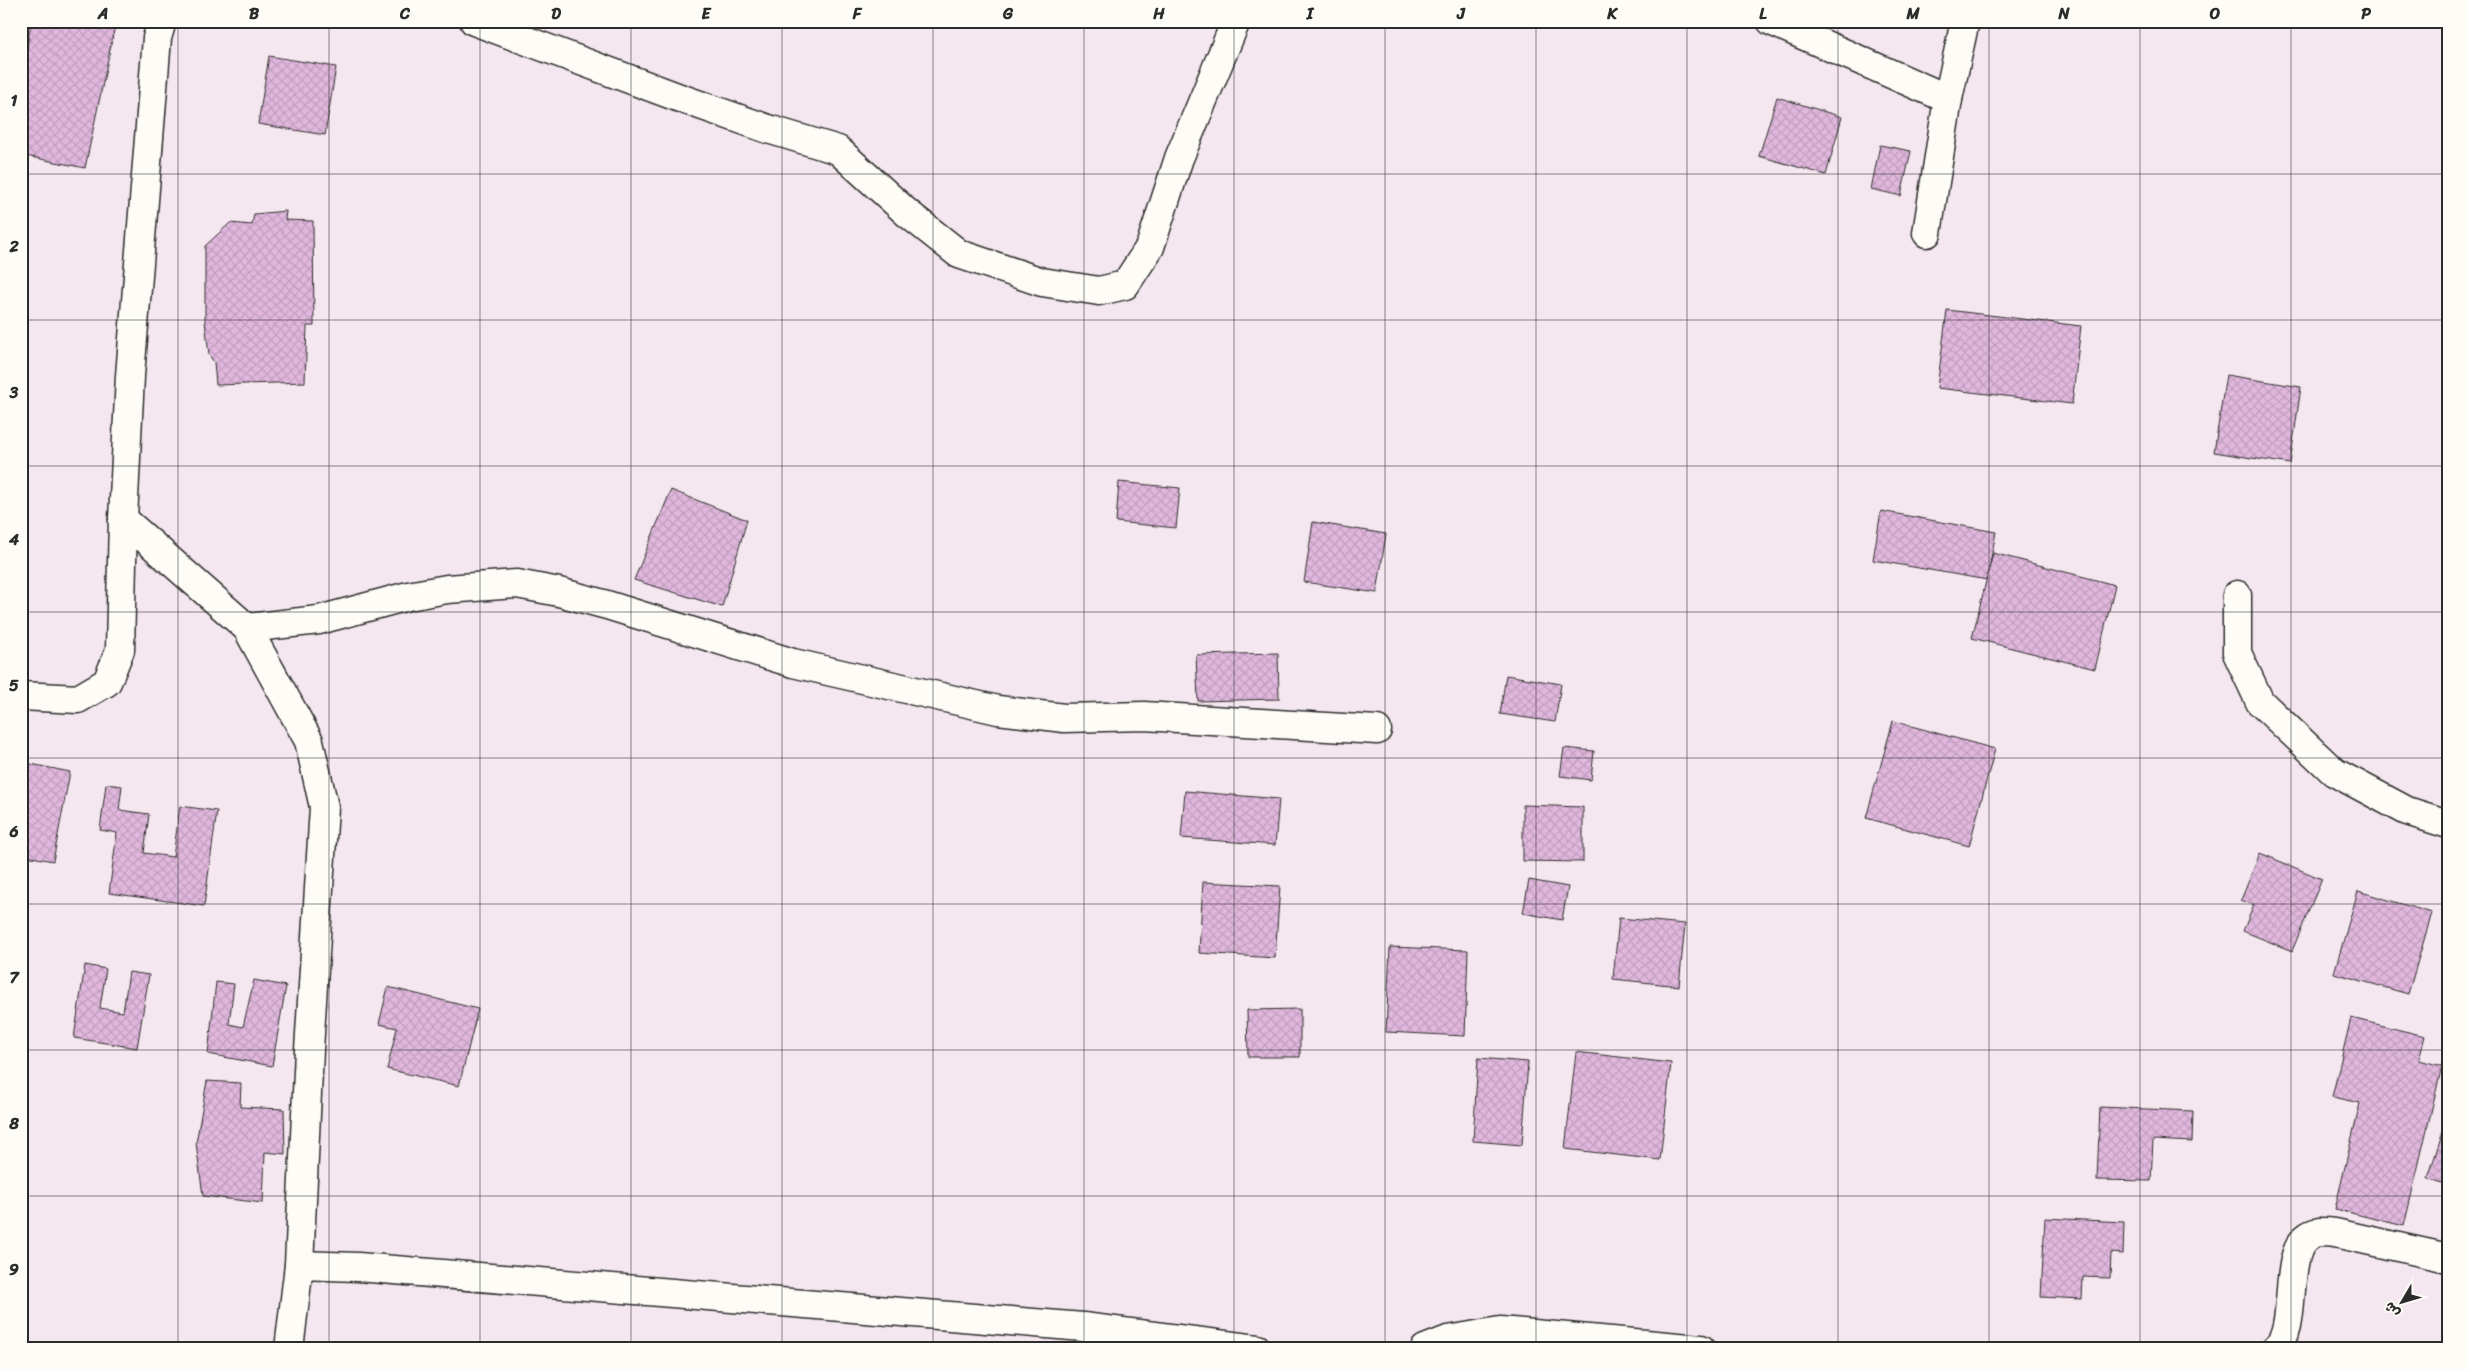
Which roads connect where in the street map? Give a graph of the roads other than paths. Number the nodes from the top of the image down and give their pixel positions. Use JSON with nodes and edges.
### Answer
{"nodes":[{"id":1,"x":162,"y":21,"type":"edge"},
{"id":2,"x":474,"y":21,"type":"edge"},
{"id":3,"x":1236,"y":21,"type":"edge"},
{"id":4,"x":1771,"y":21,"type":"edge"},
{"id":5,"x":1965,"y":21,"type":"edge"},
{"id":6,"x":1948,"y":100,"type":"junction"},
{"id":7,"x":1927,"y":233,"type":"dead end"},
{"id":8,"x":123,"y":519,"type":"junction"},
{"id":9,"x":2236,"y":595,"type":"dead end"},
{"id":10,"x":248,"y":628,"type":"junction"},
{"id":11,"x":21,"y":696,"type":"edge"},
{"id":12,"x":1377,"y":730,"type":"dead end"},
{"id":13,"x":2448,"y":824,"type":"edge"},
{"id":14,"x":2448,"y":1258,"type":"edge"},
{"id":15,"x":299,"y":1265,"type":"junction"},
{"id":16,"x":1087,"y":1338,"type":"edge"},
{"id":17,"x":289,"y":1349,"type":"edge"},
{"id":18,"x":1257,"y":1349,"type":"edge"},
{"id":19,"x":1425,"y":1349,"type":"edge"},
{"id":20,"x":1701,"y":1349,"type":"edge"},
{"id":21,"x":2275,"y":1349,"type":"edge"}],
"edges":[{"from":1,"to":8,"type":"street"},
{"from":2,"to":3,"type":"street"},
{"from":4,"to":6,"type":"street"},
{"from":5,"to":6,"type":"street"},
{"from":6,"to":7,"type":"street"},
{"from":8,"to":10,"type":"street"},
{"from":8,"to":11,"type":"street"},
{"from":9,"to":13,"type":"street"},
{"from":10,"to":12,"type":"street"},
{"from":10,"to":15,"type":"street"},
{"from":14,"to":21,"type":"street"},
{"from":15,"to":16,"type":"street"},
{"from":15,"to":17,"type":"street"},
{"from":16,"to":18,"type":"street"},
{"from":19,"to":20,"type":"street"}]}
